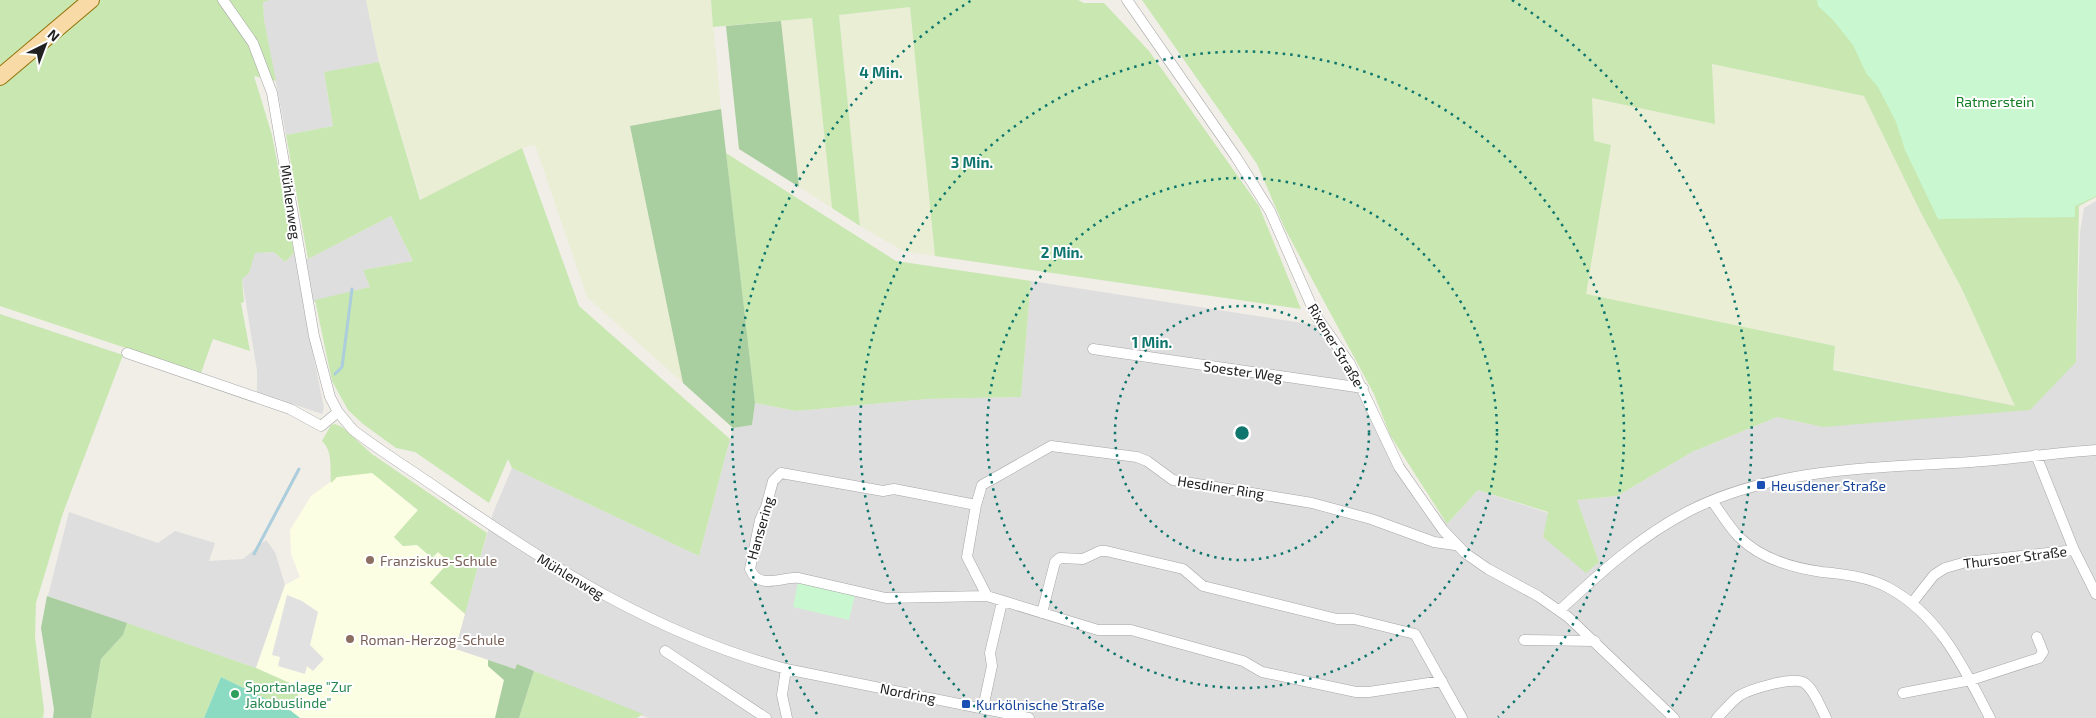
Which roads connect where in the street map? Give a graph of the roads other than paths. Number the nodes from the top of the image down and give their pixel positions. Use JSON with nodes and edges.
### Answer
{"nodes":[{"id":1,"x":91,"y":0,"type":"edge"},
{"id":2,"x":223,"y":0,"type":"edge"},
{"id":3,"x":1126,"y":0,"type":"edge"},
{"id":4,"x":0,"y":77,"type":"edge"},
{"id":5,"x":1092,"y":349,"type":"dead end"},
{"id":6,"x":127,"y":353,"type":"dead end"},
{"id":7,"x":1363,"y":388,"type":"junction"},
{"id":8,"x":338,"y":412,"type":"junction"},
{"id":9,"x":2096,"y":450,"type":"edge"},
{"id":10,"x":2036,"y":455,"type":"junction"},
{"id":11,"x":1712,"y":501,"type":"junction"},
{"id":12,"x":976,"y":505,"type":"junction"},
{"id":13,"x":1455,"y":545,"type":"junction"},
{"id":14,"x":2074,"y":550,"type":"junction"},
{"id":15,"x":2096,"y":594,"type":"edge"},
{"id":16,"x":987,"y":596,"type":"junction"},
{"id":17,"x":1002,"y":602,"type":"junction"},
{"id":18,"x":1912,"y":603,"type":"junction"},
{"id":19,"x":1560,"y":610,"type":"junction"},
{"id":20,"x":1042,"y":613,"type":"junction"},
{"id":21,"x":2037,"y":637,"type":"dead end"},
{"id":22,"x":1524,"y":640,"type":"dead end"},
{"id":23,"x":1595,"y":641,"type":"junction"},
{"id":24,"x":666,"y":651,"type":"dead end"},
{"id":25,"x":786,"y":669,"type":"junction"},
{"id":26,"x":1971,"y":680,"type":"junction"},
{"id":27,"x":1442,"y":681,"type":"junction"},
{"id":28,"x":1904,"y":693,"type":"dead end"},
{"id":29,"x":983,"y":708,"type":"junction"},
{"id":30,"x":766,"y":718,"type":"edge"},
{"id":31,"x":787,"y":718,"type":"edge"},
{"id":32,"x":1029,"y":718,"type":"edge"},
{"id":33,"x":1462,"y":718,"type":"edge"},
{"id":34,"x":1674,"y":718,"type":"edge"},
{"id":35,"x":1717,"y":718,"type":"edge"},
{"id":36,"x":1826,"y":718,"type":"edge"},
{"id":37,"x":1990,"y":718,"type":"edge"}],
"edges":[{"from":1,"to":4,"type":"main road"},
{"from":2,"to":8,"type":"street","name":"Mühlenweg"},
{"from":3,"to":7,"type":"street","name":"Rixener Straße"},
{"from":5,"to":7,"type":"street","name":"Soester Weg"},
{"from":6,"to":8,"type":"street"},
{"from":7,"to":13,"type":"street","name":"Rixener Straße"},
{"from":8,"to":25,"type":"street","name":"Mühlenweg"},
{"from":9,"to":10,"type":"street"},
{"from":10,"to":11,"type":"street"},
{"from":10,"to":14,"type":"street"},
{"from":11,"to":18,"type":"street"},
{"from":11,"to":19,"type":"street"},
{"from":12,"to":13,"type":"street","name":"Hesdiner Ring"},
{"from":12,"to":16,"type":"street","name":"Hesdiner Ring"},
{"from":12,"to":16,"type":"street","name":"Hansering"},
{"from":13,"to":19,"type":"street","name":"Rixener Straße"},
{"from":14,"to":15,"type":"street"},
{"from":14,"to":18,"type":"street","name":"Thursoer Straße"},
{"from":16,"to":17,"type":"street"},
{"from":17,"to":20,"type":"street"},
{"from":17,"to":29,"type":"street"},
{"from":18,"to":26,"type":"street"},
{"from":19,"to":23,"type":"street","name":"Rixener Straße"},
{"from":20,"to":27,"type":"street"},
{"from":20,"to":27,"type":"street"},
{"from":21,"to":26,"type":"street"},
{"from":22,"to":23,"type":"street"},
{"from":23,"to":34,"type":"street","name":"Rixener Straße"},
{"from":24,"to":30,"type":"street"},
{"from":25,"to":29,"type":"street","name":"Nordring"},
{"from":25,"to":31,"type":"street"},
{"from":26,"to":28,"type":"street"},
{"from":26,"to":37,"type":"street"},
{"from":27,"to":33,"type":"street"},
{"from":29,"to":32,"type":"street","name":"Nordring"},
{"from":35,"to":36,"type":"street"}]}
